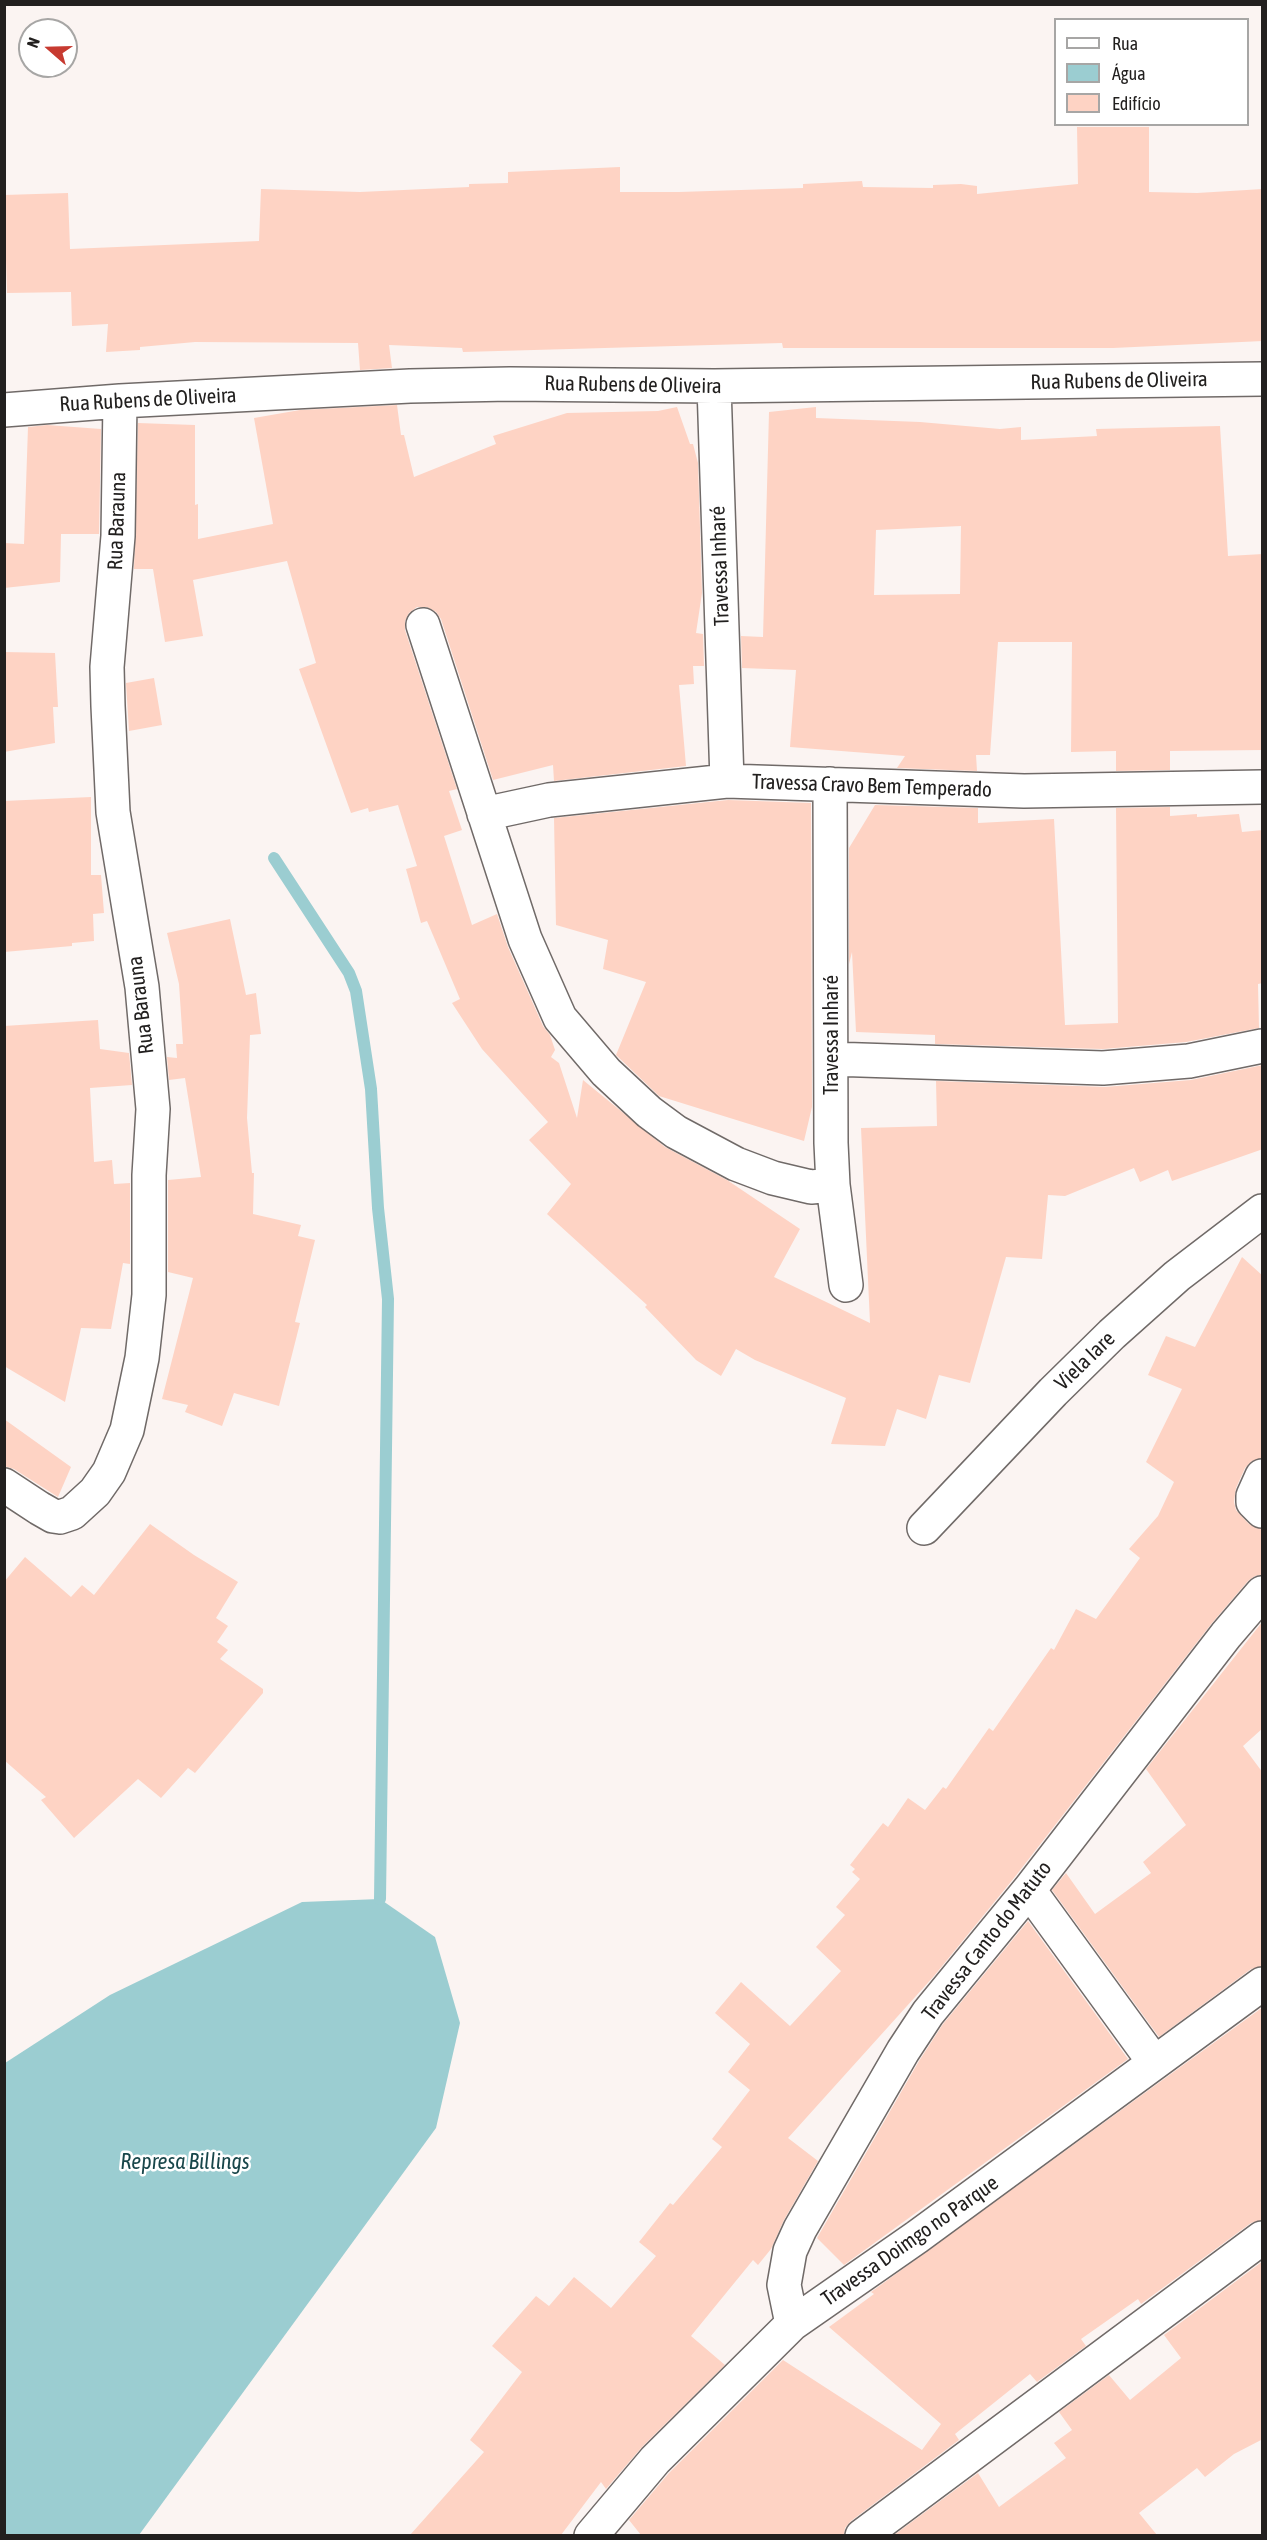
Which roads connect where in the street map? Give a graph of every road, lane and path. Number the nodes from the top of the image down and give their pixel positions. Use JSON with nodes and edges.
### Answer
{"nodes":[{"id":1,"x":1263,"y":379,"type":"edge"},
{"id":2,"x":714,"y":386,"type":"junction"},
{"id":3,"x":120,"y":401,"type":"junction"},
{"id":4,"x":4,"y":410,"type":"edge"},
{"id":5,"x":423,"y":626,"type":"dead end"},
{"id":6,"x":727,"y":781,"type":"junction"},
{"id":7,"x":830,"y":784,"type":"junction"},
{"id":8,"x":1263,"y":787,"type":"edge"},
{"id":9,"x":484,"y":814,"type":"junction"},
{"id":10,"x":1263,"y":1046,"type":"edge"},
{"id":11,"x":831,"y":1059,"type":"junction"},
{"id":12,"x":833,"y":1185,"type":"junction"},
{"id":13,"x":1263,"y":1211,"type":"edge"},
{"id":14,"x":846,"y":1285,"type":"dead end"},
{"id":15,"x":1263,"y":1476,"type":"edge"},
{"id":16,"x":4,"y":1485,"type":"edge"},
{"id":17,"x":1263,"y":1510,"type":"edge"},
{"id":18,"x":924,"y":1528,"type":"dead end"},
{"id":19,"x":1263,"y":1593,"type":"edge"},
{"id":20,"x":1029,"y":1890,"type":"junction"},
{"id":21,"x":1263,"y":1984,"type":"edge"},
{"id":22,"x":1154,"y":2062,"type":"junction"},
{"id":23,"x":1263,"y":2238,"type":"edge"},
{"id":24,"x":792,"y":2324,"type":"junction"},
{"id":25,"x":591,"y":2535,"type":"edge"},
{"id":26,"x":862,"y":2535,"type":"edge"}],
"edges":[{"from":1,"to":2,"type":"street","name":"Rua Rubens de Oliveira"},
{"from":2,"to":3,"type":"street","name":"Rua Rubens de Oliveira"},
{"from":2,"to":6,"type":"street","name":"Travessa Inharé"},
{"from":3,"to":4,"type":"street","name":"Rua Rubens de Oliveira"},
{"from":3,"to":16,"type":"street","name":"Rua Barauna"},
{"from":5,"to":9,"type":"street"},
{"from":6,"to":7,"type":"street","name":"Travessa Cravo Bem Temperado"},
{"from":6,"to":9,"type":"street","name":"Travessa Cravo Bem Temperado"},
{"from":7,"to":8,"type":"street","name":"Travessa Cravo Bem Temperado"},
{"from":7,"to":11,"type":"street","name":"Travessa Inharé"},
{"from":9,"to":12,"type":"street"},
{"from":10,"to":11,"type":"street"},
{"from":11,"to":12,"type":"street","name":"Travessa Inharé"},
{"from":12,"to":14,"type":"street","name":"Travessa Inharé"},
{"from":13,"to":18,"type":"street","name":"Viela Iare"},
{"from":15,"to":17,"type":"street"},
{"from":19,"to":20,"type":"street","name":"Travessa Canto do Matuto"},
{"from":20,"to":22,"type":"street"},
{"from":20,"to":24,"type":"street","name":"Travessa Canto do Matuto"},
{"from":21,"to":22,"type":"street","name":"Travessa Doimgo no Parque"},
{"from":22,"to":24,"type":"street","name":"Travessa Doimgo no Parque"},
{"from":23,"to":26,"type":"street"},
{"from":24,"to":25,"type":"street","name":"Travessa Doimgo no Parque"}]}
